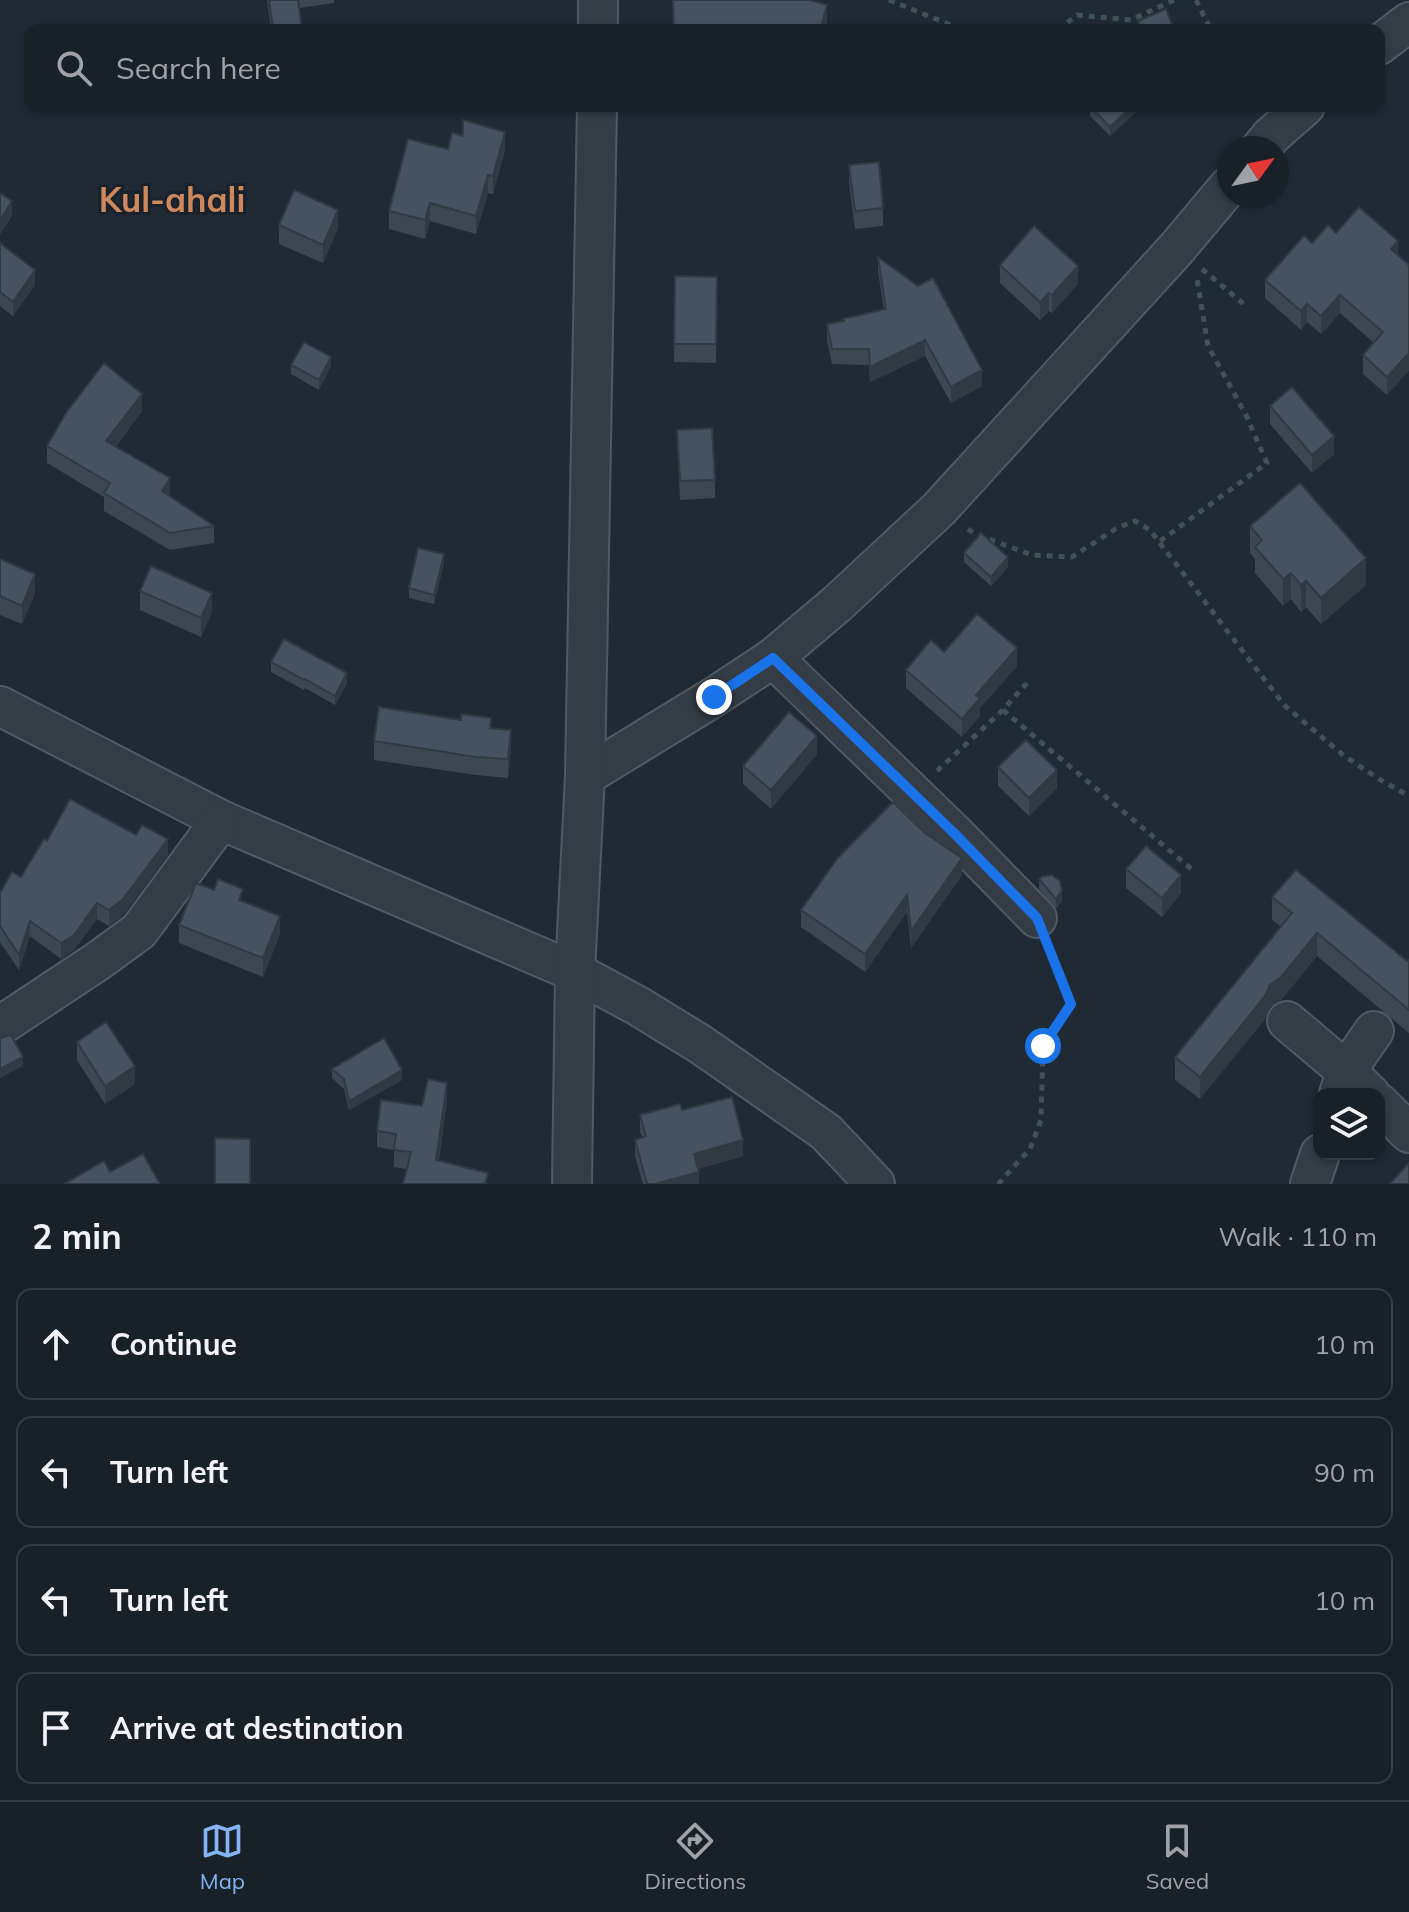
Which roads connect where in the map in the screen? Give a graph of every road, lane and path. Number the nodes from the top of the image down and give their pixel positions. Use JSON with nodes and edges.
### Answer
{"nodes":[{"id":1,"x":598,"y":0,"type":"edge"},
{"id":2,"x":889,"y":0,"type":"edge"},
{"id":3,"x":1174,"y":0,"type":"edge"},
{"id":4,"x":1196,"y":0,"type":"edge"},
{"id":5,"x":1409,"y":22,"type":"edge"},
{"id":6,"x":598,"y":24,"type":"edge"},
{"id":7,"x":948,"y":24,"type":"edge"},
{"id":8,"x":1066,"y":24,"type":"edge"},
{"id":9,"x":1208,"y":24,"type":"edge"},
{"id":10,"x":1385,"y":40,"type":"edge"},
{"id":11,"x":597,"y":112,"type":"edge"},
{"id":12,"x":1298,"y":112,"type":"edge"},
{"id":13,"x":1271,"y":136,"type":"edge"},
{"id":14,"x":1217,"y":200,"type":"edge"},
{"id":15,"x":1245,"y":305,"type":"dead end"},
{"id":16,"x":939,"y":509,"type":"junction"},
{"id":17,"x":1160,"y":541,"type":"junction"},
{"id":18,"x":773,"y":658,"type":"junction"},
{"id":19,"x":1027,"y":683,"type":"dead end"},
{"id":20,"x":0,"y":706,"type":"edge"},
{"id":21,"x":1003,"y":710,"type":"junction"},
{"id":22,"x":585,"y":776,"type":"junction"},
{"id":23,"x":913,"y":794,"type":"junction"},
{"id":24,"x":1409,"y":796,"type":"edge"},
{"id":25,"x":221,"y":820,"type":"junction"},
{"id":26,"x":1195,"y":872,"type":"dead end"},
{"id":27,"x":1037,"y":918,"type":"joint"},
{"id":28,"x":575,"y":972,"type":"junction"},
{"id":29,"x":1287,"y":1021,"type":"dead end"},
{"id":30,"x":0,"y":1026,"type":"edge"},
{"id":31,"x":1374,"y":1031,"type":"dead end"},
{"id":32,"x":1352,"y":1086,"type":"edge"},
{"id":33,"x":1385,"y":1109,"type":"edge"},
{"id":34,"x":1409,"y":1133,"type":"edge"},
{"id":35,"x":1318,"y":1160,"type":"edge"},
{"id":36,"x":572,"y":1184,"type":"edge"},
{"id":37,"x":875,"y":1184,"type":"edge"},
{"id":38,"x":998,"y":1184,"type":"edge"},
{"id":39,"x":1310,"y":1184,"type":"edge"}],
"edges":[{"from":1,"to":6,"type":"street"},
{"from":2,"to":7,"type":"path"},
{"from":3,"to":8,"type":"path"},
{"from":4,"to":9,"type":"path"},
{"from":5,"to":10,"type":"street"},
{"from":11,"to":22,"type":"street"},
{"from":12,"to":13,"type":"street"},
{"from":14,"to":16,"type":"street"},
{"from":15,"to":17,"type":"path"},
{"from":16,"to":17,"type":"path"},
{"from":16,"to":18,"type":"street"},
{"from":17,"to":24,"type":"path"},
{"from":18,"to":22,"type":"street"},
{"from":18,"to":23,"type":"street"},
{"from":19,"to":21,"type":"path"},
{"from":20,"to":25,"type":"street"},
{"from":21,"to":23,"type":"path"},
{"from":21,"to":26,"type":"path"},
{"from":22,"to":28,"type":"street"},
{"from":23,"to":27,"type":"street"},
{"from":25,"to":28,"type":"street"},
{"from":25,"to":30,"type":"street"},
{"from":27,"to":38,"type":"path"},
{"from":28,"to":36,"type":"street"},
{"from":28,"to":37,"type":"street"},
{"from":29,"to":32,"type":"street"},
{"from":31,"to":32,"type":"street"},
{"from":33,"to":34,"type":"street"},
{"from":35,"to":39,"type":"street"}]}
